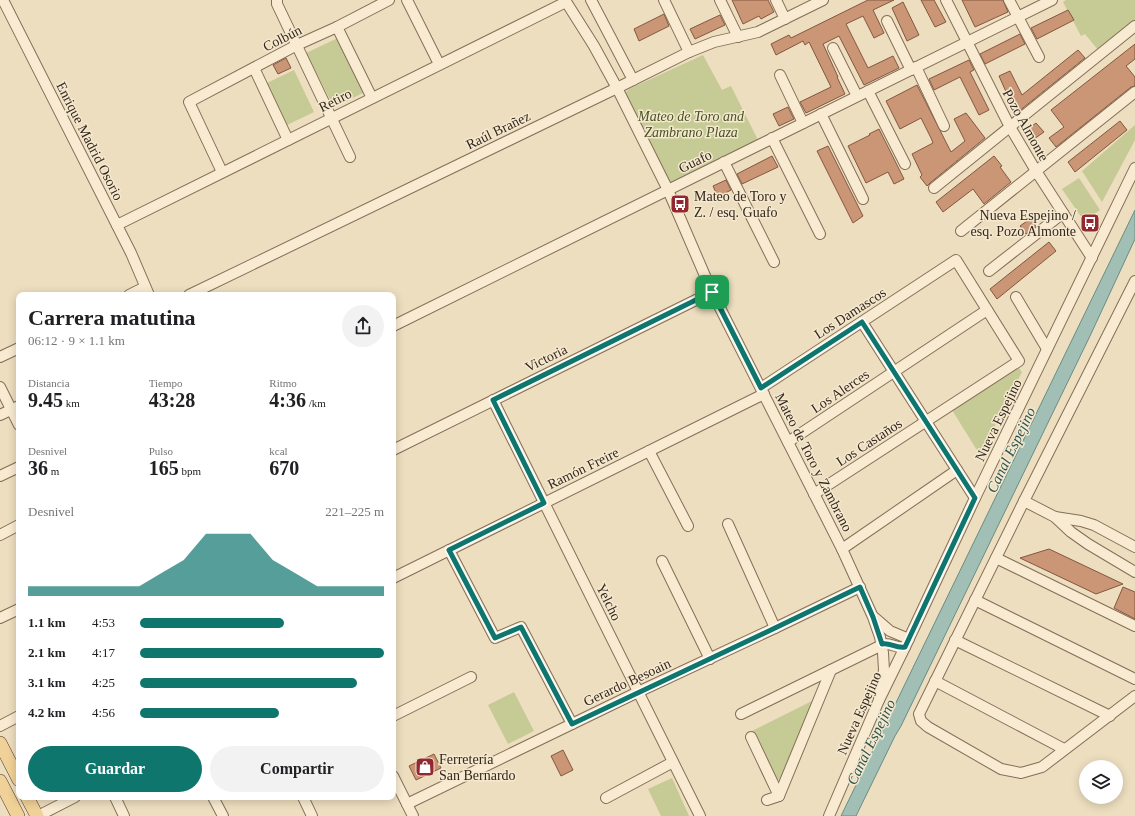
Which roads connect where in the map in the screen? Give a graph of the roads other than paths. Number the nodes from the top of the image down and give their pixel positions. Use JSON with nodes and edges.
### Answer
{"nodes":[{"id":1,"x":4,"y":0,"type":"edge"},
{"id":2,"x":277,"y":0,"type":"edge"},
{"id":3,"x":389,"y":0,"type":"edge"},
{"id":4,"x":407,"y":0,"type":"edge"},
{"id":5,"x":591,"y":0,"type":"edge"},
{"id":6,"x":664,"y":0,"type":"edge"},
{"id":7,"x":720,"y":0,"type":"edge"},
{"id":8,"x":776,"y":0,"type":"edge"},
{"id":9,"x":822,"y":0,"type":"edge"},
{"id":10,"x":946,"y":0,"type":"edge"},
{"id":11,"x":1010,"y":0,"type":"edge"},
{"id":12,"x":1052,"y":0,"type":"edge"},
{"id":13,"x":566,"y":1,"type":"edge"},
{"id":14,"x":1018,"y":17,"type":"junction"},
{"id":15,"x":785,"y":19,"type":"junction"},
{"id":16,"x":888,"y":21,"type":"dead end"},
{"id":17,"x":1135,"y":26,"type":"edge"},
{"id":18,"x":337,"y":27,"type":"junction"},
{"id":19,"x":738,"y":37,"type":"junction"},
{"id":20,"x":967,"y":42,"type":"junction"},
{"id":21,"x":297,"y":45,"type":"junction"},
{"id":22,"x":833,"y":48,"type":"dead end"},
{"id":23,"x":689,"y":52,"type":"junction"},
{"id":24,"x":1039,"y":57,"type":"dead end"},
{"id":25,"x":439,"y":64,"type":"junction"},
{"id":26,"x":254,"y":68,"type":"junction"},
{"id":27,"x":913,"y":68,"type":"junction"},
{"id":28,"x":780,"y":75,"type":"dead end"},
{"id":29,"x":633,"y":80,"type":"junction"},
{"id":30,"x":617,"y":88,"type":"junction"},
{"id":31,"x":868,"y":91,"type":"junction"},
{"id":32,"x":1135,"y":92,"type":"edge"},
{"id":33,"x":857,"y":96,"type":"junction"},
{"id":34,"x":372,"y":98,"type":"junction"},
{"id":35,"x":820,"y":114,"type":"junction"},
{"id":36,"x":332,"y":118,"type":"junction"},
{"id":37,"x":803,"y":123,"type":"junction"},
{"id":38,"x":944,"y":126,"type":"dead end"},
{"id":39,"x":1010,"y":127,"type":"junction"},
{"id":40,"x":772,"y":138,"type":"junction"},
{"id":41,"x":288,"y":140,"type":"junction"},
{"id":42,"x":350,"y":157,"type":"dead end"},
{"id":43,"x":724,"y":162,"type":"junction"},
{"id":44,"x":905,"y":164,"type":"dead end"},
{"id":45,"x":1135,"y":168,"type":"edge"},
{"id":46,"x":1036,"y":171,"type":"junction"},
{"id":47,"x":222,"y":172,"type":"junction"},
{"id":48,"x":934,"y":188,"type":"dead end"},
{"id":49,"x":668,"y":190,"type":"junction"},
{"id":50,"x":863,"y":198,"type":"dead end"},
{"id":51,"x":1063,"y":214,"type":"junction"},
{"id":52,"x":117,"y":225,"type":"junction"},
{"id":53,"x":961,"y":231,"type":"dead end"},
{"id":54,"x":820,"y":234,"type":"dead end"},
{"id":55,"x":1092,"y":258,"type":"junction"},
{"id":56,"x":774,"y":262,"type":"dead end"},
{"id":57,"x":989,"y":271,"type":"dead end"},
{"id":58,"x":1135,"y":281,"type":"edge"},
{"id":59,"x":147,"y":291,"type":"edge"},
{"id":60,"x":195,"y":292,"type":"edge"},
{"id":61,"x":712,"y":292,"type":"junction"},
{"id":62,"x":1016,"y":296,"type":"dead end"},
{"id":63,"x":987,"y":310,"type":"junction"},
{"id":64,"x":862,"y":322,"type":"junction"},
{"id":65,"x":396,"y":325,"type":"edge"},
{"id":66,"x":16,"y":349,"type":"edge"},
{"id":67,"x":1048,"y":349,"type":"junction"},
{"id":68,"x":0,"y":357,"type":"edge"},
{"id":69,"x":894,"y":372,"type":"junction"},
{"id":70,"x":0,"y":387,"type":"edge"},
{"id":71,"x":762,"y":391,"type":"junction"},
{"id":72,"x":493,"y":400,"type":"junction"},
{"id":73,"x":15,"y":408,"type":"edge"},
{"id":74,"x":0,"y":415,"type":"edge"},
{"id":75,"x":925,"y":422,"type":"junction"},
{"id":76,"x":788,"y":442,"type":"junction"},
{"id":77,"x":396,"y":448,"type":"edge"},
{"id":78,"x":649,"y":451,"type":"junction"},
{"id":79,"x":16,"y":468,"type":"edge"},
{"id":80,"x":957,"y":470,"type":"junction"},
{"id":81,"x":0,"y":476,"type":"edge"},
{"id":82,"x":814,"y":494,"type":"junction"},
{"id":83,"x":975,"y":498,"type":"junction"},
{"id":84,"x":1024,"y":501,"type":"junction"},
{"id":85,"x":544,"y":503,"type":"junction"},
{"id":86,"x":1055,"y":517,"type":"junction"},
{"id":87,"x":728,"y":524,"type":"dead end"},
{"id":88,"x":688,"y":526,"type":"dead end"},
{"id":89,"x":16,"y":527,"type":"edge"},
{"id":90,"x":0,"y":534,"type":"edge"},
{"id":91,"x":1135,"y":547,"type":"edge"},
{"id":92,"x":842,"y":549,"type":"junction"},
{"id":93,"x":449,"y":550,"type":"junction"},
{"id":94,"x":996,"y":558,"type":"junction"},
{"id":95,"x":662,"y":561,"type":"dead end"},
{"id":96,"x":1135,"y":572,"type":"edge"},
{"id":97,"x":396,"y":576,"type":"edge"},
{"id":98,"x":860,"y":587,"type":"junction"},
{"id":99,"x":975,"y":600,"type":"junction"},
{"id":100,"x":16,"y":610,"type":"edge"},
{"id":101,"x":873,"y":617,"type":"junction"},
{"id":102,"x":0,"y":618,"type":"edge"},
{"id":103,"x":1135,"y":626,"type":"edge"},
{"id":104,"x":775,"y":628,"type":"junction"},
{"id":105,"x":955,"y":640,"type":"junction"},
{"id":106,"x":907,"y":643,"type":"junction"},
{"id":107,"x":882,"y":644,"type":"junction"},
{"id":108,"x":710,"y":658,"type":"junction"},
{"id":109,"x":831,"y":670,"type":"junction"},
{"id":110,"x":471,"y":677,"type":"dead end"},
{"id":111,"x":1135,"y":679,"type":"edge"},
{"id":112,"x":935,"y":682,"type":"junction"},
{"id":113,"x":638,"y":692,"type":"junction"},
{"id":114,"x":1135,"y":696,"type":"edge"},
{"id":115,"x":879,"y":700,"type":"junction"},
{"id":116,"x":396,"y":714,"type":"edge"},
{"id":117,"x":741,"y":714,"type":"dead end"},
{"id":118,"x":1110,"y":716,"type":"junction"},
{"id":119,"x":16,"y":718,"type":"edge"},
{"id":120,"x":572,"y":724,"type":"junction"},
{"id":121,"x":0,"y":726,"type":"edge"},
{"id":122,"x":751,"y":737,"type":"dead end"},
{"id":123,"x":0,"y":743,"type":"edge"},
{"id":124,"x":1064,"y":749,"type":"junction"},
{"id":125,"x":673,"y":762,"type":"junction"},
{"id":126,"x":16,"y":774,"type":"edge"},
{"id":127,"x":0,"y":781,"type":"edge"},
{"id":128,"x":396,"y":782,"type":"edge"},
{"id":129,"x":779,"y":796,"type":"junction"},
{"id":130,"x":606,"y":798,"type":"dead end"},
{"id":131,"x":30,"y":800,"type":"edge"},
{"id":132,"x":69,"y":800,"type":"edge"},
{"id":133,"x":116,"y":800,"type":"edge"},
{"id":134,"x":215,"y":800,"type":"edge"},
{"id":135,"x":304,"y":800,"type":"edge"},
{"id":136,"x":767,"y":800,"type":"dead end"},
{"id":137,"x":407,"y":804,"type":"junction"},
{"id":138,"x":18,"y":816,"type":"edge"},
{"id":139,"x":38,"y":816,"type":"edge"},
{"id":140,"x":124,"y":816,"type":"edge"},
{"id":141,"x":223,"y":816,"type":"edge"},
{"id":142,"x":312,"y":816,"type":"edge"},
{"id":143,"x":413,"y":816,"type":"edge"},
{"id":144,"x":700,"y":816,"type":"edge"},
{"id":145,"x":829,"y":816,"type":"edge"}],
"edges":[{"from":1,"to":52,"type":"street","name":"Enrique Madrid Osorio"},
{"from":2,"to":21,"type":"street"},
{"from":3,"to":18,"type":"street","name":"Colbún"},
{"from":4,"to":25,"type":"street"},
{"from":5,"to":29,"type":"street"},
{"from":6,"to":23,"type":"street"},
{"from":7,"to":19,"type":"street"},
{"from":8,"to":15,"type":"street"},
{"from":9,"to":15,"type":"street","name":"Raúl Brañez"},
{"from":10,"to":20,"type":"street","name":"Pozo Almonte"},
{"from":11,"to":14,"type":"street"},
{"from":12,"to":14,"type":"street","name":"Guafo"},
{"from":13,"to":25,"type":"street","name":"Retiro"},
{"from":13,"to":30,"type":"street","name":"Mateo de Toro y Zambrano"},
{"from":14,"to":20,"type":"street","name":"Guafo"},
{"from":14,"to":24,"type":"street"},
{"from":15,"to":19,"type":"street","name":"Raúl Brañez"},
{"from":16,"to":27,"type":"street"},
{"from":17,"to":39,"type":"street"},
{"from":18,"to":21,"type":"street","name":"Colbún"},
{"from":18,"to":34,"type":"street"},
{"from":19,"to":23,"type":"street","name":"Raúl Brañez"},
{"from":20,"to":27,"type":"street","name":"Guafo"},
{"from":20,"to":39,"type":"street","name":"Pozo Almonte"},
{"from":21,"to":26,"type":"street","name":"Colbún"},
{"from":21,"to":36,"type":"street"},
{"from":22,"to":33,"type":"street"},
{"from":23,"to":29,"type":"street","name":"Raúl Brañez"},
{"from":25,"to":34,"type":"street","name":"Retiro"},
{"from":26,"to":41,"type":"street"},
{"from":26,"to":47,"type":"street","name":"Colbún"},
{"from":27,"to":31,"type":"street","name":"Guafo"},
{"from":27,"to":38,"type":"street"},
{"from":28,"to":37,"type":"street"},
{"from":29,"to":30,"type":"street","name":"Raúl Brañez"},
{"from":30,"to":49,"type":"street","name":"Mateo de Toro y Zambrano"},
{"from":30,"to":60,"type":"street","name":"Raúl Brañez"},
{"from":31,"to":33,"type":"street","name":"Guafo"},
{"from":31,"to":44,"type":"street"},
{"from":32,"to":46,"type":"street"},
{"from":33,"to":35,"type":"street","name":"Guafo"},
{"from":34,"to":36,"type":"street","name":"Retiro"},
{"from":35,"to":37,"type":"street","name":"Guafo"},
{"from":35,"to":50,"type":"street"},
{"from":36,"to":41,"type":"street","name":"Retiro"},
{"from":36,"to":42,"type":"street"},
{"from":37,"to":40,"type":"street","name":"Guafo"},
{"from":39,"to":46,"type":"street","name":"Pozo Almonte"},
{"from":39,"to":48,"type":"street"},
{"from":40,"to":43,"type":"street","name":"Guafo"},
{"from":40,"to":54,"type":"street"},
{"from":41,"to":47,"type":"street","name":"Retiro"},
{"from":43,"to":49,"type":"street","name":"Guafo"},
{"from":43,"to":56,"type":"street"},
{"from":45,"to":55,"type":"street","name":"Nueva Espejino"},
{"from":46,"to":51,"type":"street","name":"Pozo Almonte"},
{"from":46,"to":53,"type":"street"},
{"from":47,"to":52,"type":"street","name":"Retiro"},
{"from":49,"to":61,"type":"street","name":"Mateo de Toro y Zambrano"},
{"from":49,"to":65,"type":"street","name":"Guafo"},
{"from":51,"to":55,"type":"street","name":"Pozo Almonte"},
{"from":51,"to":57,"type":"street"},
{"from":52,"to":59,"type":"street","name":"Enrique Madrid Osorio"},
{"from":55,"to":67,"type":"street","name":"Nueva Espejino"},
{"from":58,"to":84,"type":"street"},
{"from":61,"to":71,"type":"street","name":"Mateo de Toro y Zambrano"},
{"from":61,"to":72,"type":"street","name":"Victoria"},
{"from":62,"to":67,"type":"street"},
{"from":63,"to":64,"type":"street","name":"Los Damascos"},
{"from":63,"to":69,"type":"street","name":"Los Alerces"},
{"from":63,"to":75,"type":"street","name":"Los Castaños"},
{"from":64,"to":69,"type":"street"},
{"from":64,"to":71,"type":"street","name":"Los Damascos"},
{"from":66,"to":68,"type":"street"},
{"from":67,"to":83,"type":"street","name":"Nueva Espejino"},
{"from":69,"to":75,"type":"street"},
{"from":69,"to":76,"type":"street","name":"Los Alerces"},
{"from":70,"to":73,"type":"street"},
{"from":71,"to":76,"type":"street","name":"Mateo de Toro y Zambrano"},
{"from":71,"to":78,"type":"street","name":"Ramón Freire"},
{"from":72,"to":77,"type":"street","name":"Victoria"},
{"from":72,"to":85,"type":"street","name":"Yelcho"},
{"from":73,"to":74,"type":"street"},
{"from":75,"to":80,"type":"street"},
{"from":75,"to":82,"type":"street","name":"Los Castaños"},
{"from":76,"to":82,"type":"street","name":"Mateo de Toro y Zambrano"},
{"from":78,"to":85,"type":"street","name":"Ramón Freire"},
{"from":78,"to":88,"type":"street"},
{"from":79,"to":81,"type":"street"},
{"from":80,"to":83,"type":"street"},
{"from":80,"to":92,"type":"street"},
{"from":82,"to":92,"type":"street","name":"Mateo de Toro y Zambrano"},
{"from":83,"to":106,"type":"street","name":"Nueva Espejino"},
{"from":84,"to":86,"type":"street"},
{"from":84,"to":94,"type":"street"},
{"from":85,"to":93,"type":"street","name":"Ramón Freire"},
{"from":85,"to":113,"type":"street","name":"Yelcho"},
{"from":86,"to":91,"type":"street"},
{"from":86,"to":96,"type":"street"},
{"from":87,"to":104,"type":"street"},
{"from":89,"to":90,"type":"street"},
{"from":92,"to":98,"type":"street","name":"Mateo de Toro y Zambrano"},
{"from":93,"to":97,"type":"street","name":"Ramón Freire"},
{"from":93,"to":120,"type":"street"},
{"from":94,"to":99,"type":"street"},
{"from":94,"to":103,"type":"street"},
{"from":95,"to":108,"type":"street"},
{"from":98,"to":101,"type":"street","name":"Mateo de Toro y Zambrano"},
{"from":98,"to":104,"type":"street","name":"Gerardo Besoain"},
{"from":99,"to":105,"type":"street"},
{"from":99,"to":111,"type":"street"},
{"from":100,"to":102,"type":"street"},
{"from":101,"to":106,"type":"street","name":"Mateo de Toro y Zambrano"},
{"from":101,"to":107,"type":"street","name":"Mateo de Toro y Zambrano"},
{"from":104,"to":108,"type":"street","name":"Gerardo Besoain"},
{"from":105,"to":112,"type":"street"},
{"from":105,"to":118,"type":"street"},
{"from":106,"to":107,"type":"street"},
{"from":106,"to":115,"type":"street","name":"Nueva Espejino"},
{"from":107,"to":109,"type":"street"},
{"from":107,"to":115,"type":"street","name":"Mateo de Toro y Zambrano"},
{"from":108,"to":113,"type":"street","name":"Gerardo Besoain"},
{"from":109,"to":117,"type":"street"},
{"from":109,"to":129,"type":"street"},
{"from":110,"to":116,"type":"street"},
{"from":112,"to":124,"type":"street"},
{"from":112,"to":124,"type":"street"},
{"from":113,"to":120,"type":"street","name":"Gerardo Besoain"},
{"from":113,"to":125,"type":"street","name":"Yelcho"},
{"from":114,"to":118,"type":"street"},
{"from":115,"to":145,"type":"street","name":"Nueva Espejino"},
{"from":118,"to":124,"type":"street"},
{"from":119,"to":121,"type":"street"},
{"from":120,"to":137,"type":"street","name":"Gerardo Besoain"},
{"from":122,"to":129,"type":"street"},
{"from":123,"to":126,"type":"main road"},
{"from":125,"to":130,"type":"street"},
{"from":125,"to":144,"type":"street","name":"Yelcho"},
{"from":127,"to":138,"type":"main road"},
{"from":128,"to":137,"type":"street"},
{"from":129,"to":136,"type":"street"},
{"from":131,"to":139,"type":"main road"},
{"from":132,"to":139,"type":"street"},
{"from":133,"to":140,"type":"street"},
{"from":134,"to":141,"type":"street"},
{"from":135,"to":142,"type":"street"},
{"from":137,"to":143,"type":"street"}]}
